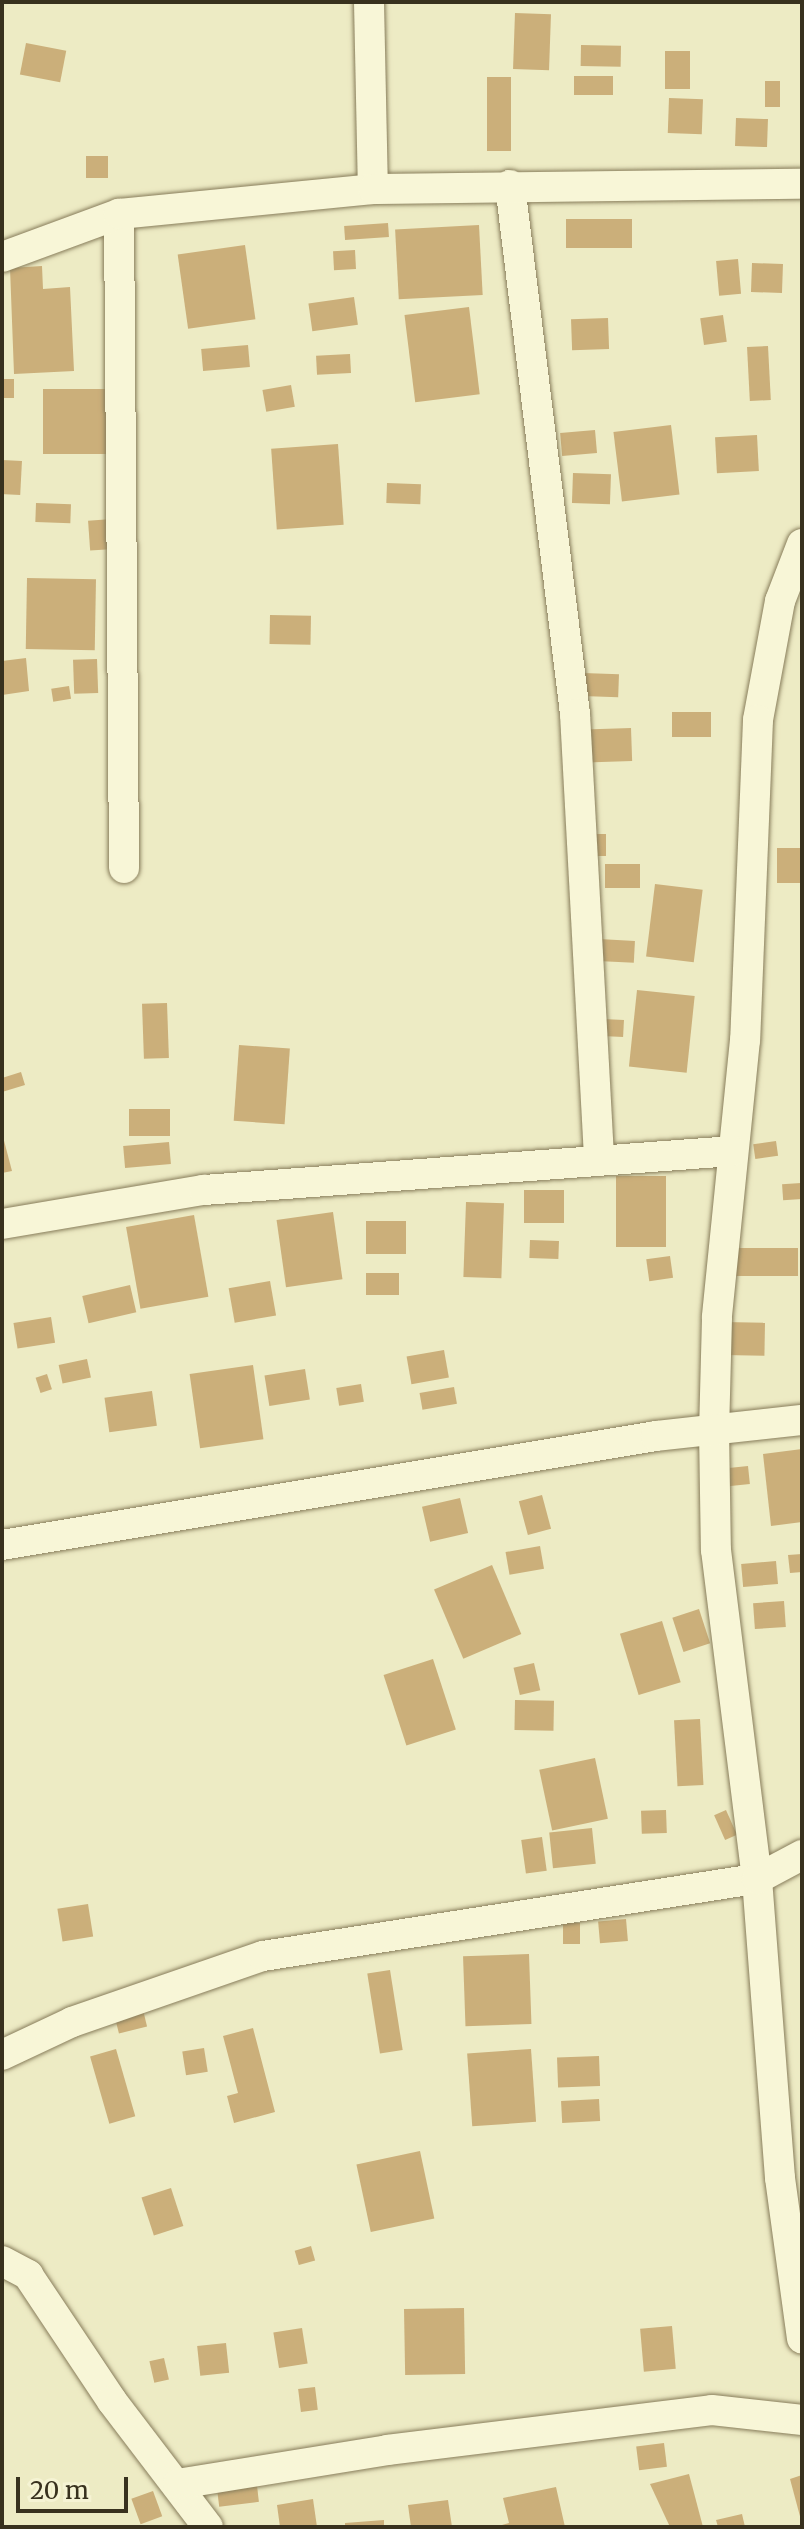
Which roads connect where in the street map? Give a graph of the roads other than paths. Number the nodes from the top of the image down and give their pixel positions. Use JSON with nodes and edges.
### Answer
{"nodes":[{"id":1,"x":369,"y":2,"type":"edge"},
{"id":2,"x":802,"y":184,"type":"edge"},
{"id":3,"x":510,"y":185,"type":"junction"},
{"id":4,"x":373,"y":189,"type":"junction"},
{"id":5,"x":119,"y":214,"type":"junction"},
{"id":6,"x":2,"y":257,"type":"edge"},
{"id":7,"x":802,"y":544,"type":"edge"},
{"id":8,"x":124,"y":868,"type":"dead end"},
{"id":9,"x":733,"y":1151,"type":"junction"},
{"id":10,"x":599,"y":1160,"type":"junction"},
{"id":11,"x":2,"y":1224,"type":"edge"},
{"id":12,"x":802,"y":1420,"type":"edge"},
{"id":13,"x":714,"y":1429,"type":"junction"},
{"id":14,"x":2,"y":1545,"type":"edge"},
{"id":15,"x":802,"y":1855,"type":"edge"},
{"id":16,"x":757,"y":1879,"type":"junction"},
{"id":17,"x":2,"y":2055,"type":"edge"},
{"id":18,"x":2,"y":2261,"type":"edge"},
{"id":19,"x":802,"y":2339,"type":"edge"},
{"id":20,"x":802,"y":2420,"type":"edge"},
{"id":21,"x":178,"y":2484,"type":"junction"},
{"id":22,"x":208,"y":2527,"type":"edge"}],
"edges":[{"from":1,"to":4,"type":"street"},
{"from":2,"to":3,"type":"street"},
{"from":3,"to":4,"type":"street"},
{"from":3,"to":10,"type":"street"},
{"from":4,"to":5,"type":"street"},
{"from":5,"to":6,"type":"street"},
{"from":5,"to":8,"type":"street"},
{"from":7,"to":9,"type":"street"},
{"from":9,"to":10,"type":"street"},
{"from":9,"to":13,"type":"street"},
{"from":10,"to":11,"type":"street"},
{"from":12,"to":13,"type":"street"},
{"from":13,"to":14,"type":"street"},
{"from":13,"to":16,"type":"street"},
{"from":15,"to":16,"type":"street"},
{"from":16,"to":17,"type":"street"},
{"from":16,"to":19,"type":"street"},
{"from":18,"to":21,"type":"street"},
{"from":20,"to":21,"type":"street"},
{"from":21,"to":22,"type":"street"}]}
